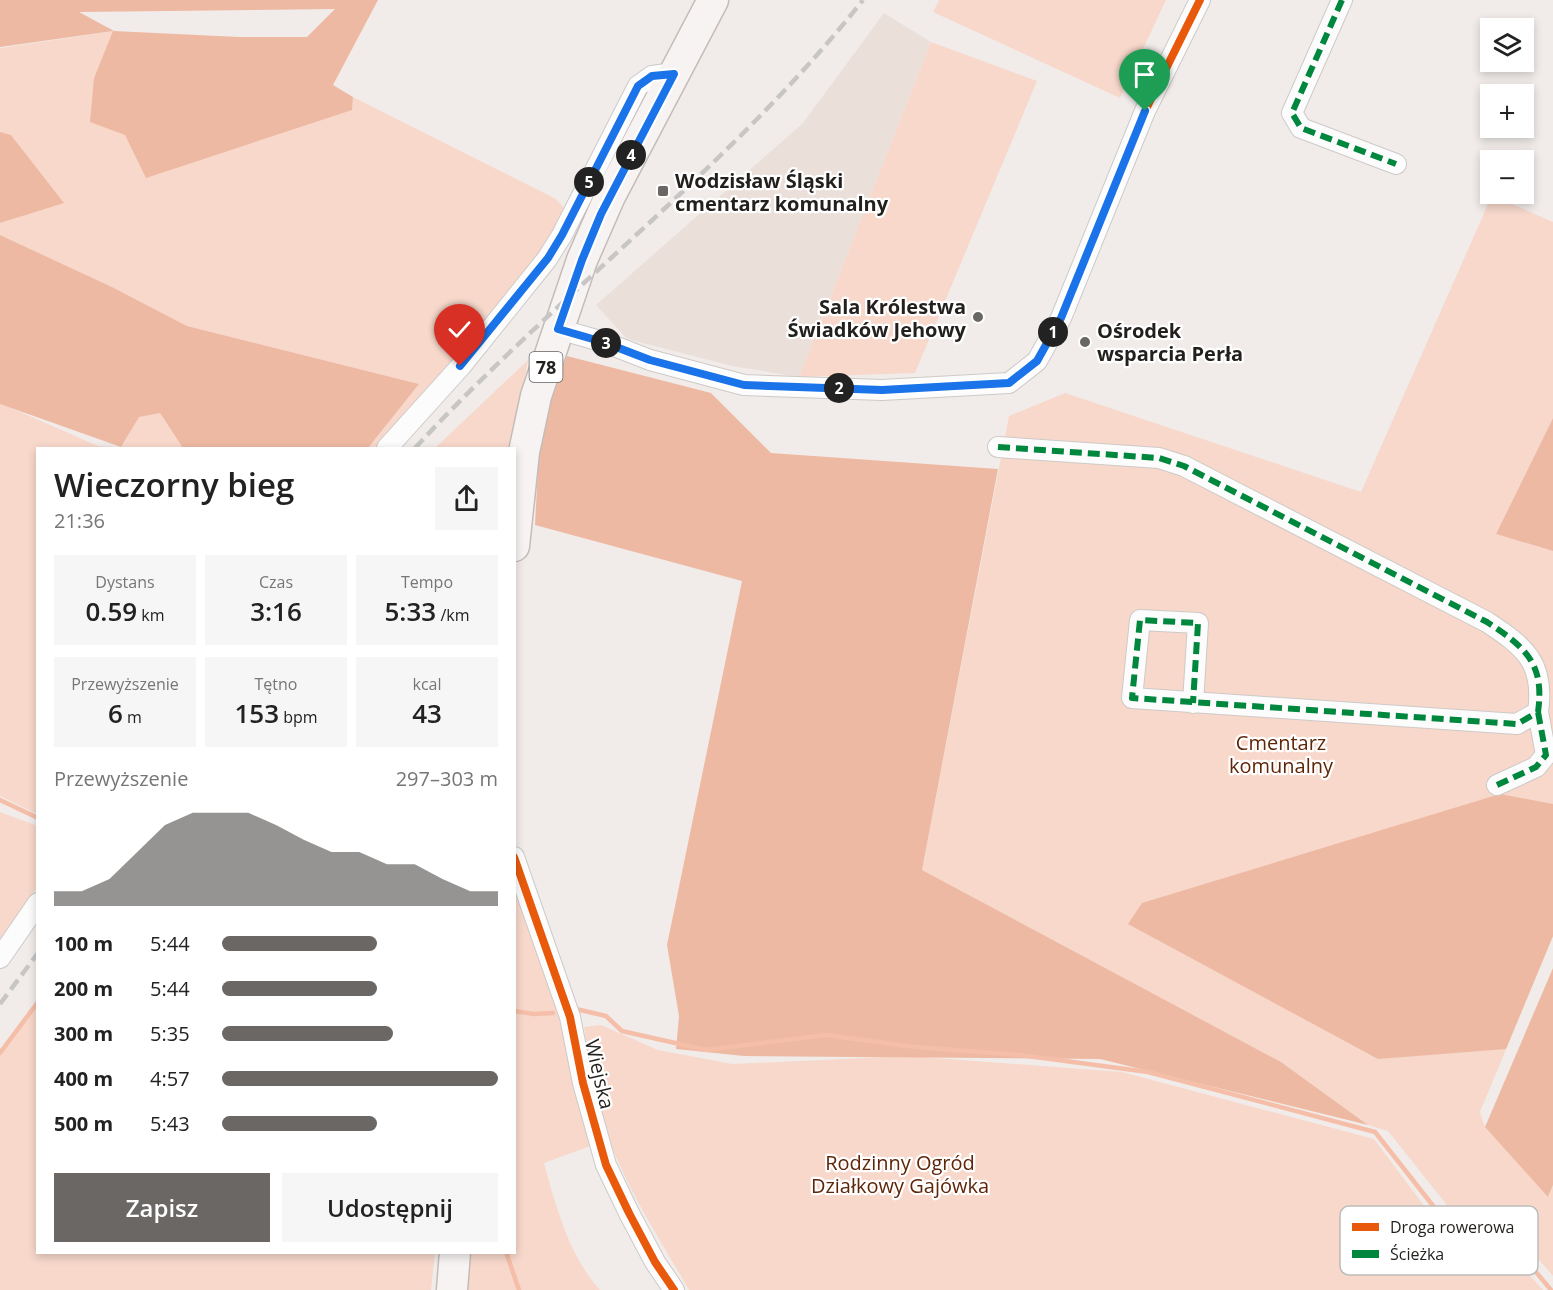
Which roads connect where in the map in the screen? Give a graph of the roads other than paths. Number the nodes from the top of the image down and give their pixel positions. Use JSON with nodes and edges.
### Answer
{"nodes":[{"id":1,"x":713,"y":0,"type":"edge"},
{"id":2,"x":1200,"y":0,"type":"edge"},
{"id":3,"x":1342,"y":0,"type":"edge"},
{"id":4,"x":674,"y":74,"type":"junction"},
{"id":5,"x":1396,"y":164,"type":"dead end"},
{"id":6,"x":558,"y":329,"type":"junction"},
{"id":7,"x":388,"y":447,"type":"edge"},
{"id":8,"x":998,"y":447,"type":"dead end"},
{"id":9,"x":516,"y":529,"type":"edge"},
{"id":10,"x":1194,"y":703,"type":"junction"},
{"id":11,"x":1538,"y":712,"type":"junction"},
{"id":12,"x":1497,"y":785,"type":"dead end"},
{"id":13,"x":516,"y":863,"type":"edge"},
{"id":14,"x":36,"y":906,"type":"edge"},
{"id":15,"x":0,"y":958,"type":"edge"},
{"id":16,"x":455,"y":1254,"type":"edge"},
{"id":17,"x":452,"y":1290,"type":"edge"},
{"id":18,"x":674,"y":1290,"type":"edge"}],
"edges":[{"from":1,"to":4,"type":"main road","number":"78"},
{"from":2,"to":6,"type":"street"},
{"from":3,"to":5,"type":"street"},
{"from":4,"to":6,"type":"main road","number":"78"},
{"from":4,"to":7,"type":"street"},
{"from":6,"to":9,"type":"main road","number":"78"},
{"from":8,"to":11,"type":"street"},
{"from":10,"to":10,"type":"street"},
{"from":10,"to":11,"type":"street"},
{"from":11,"to":12,"type":"street"},
{"from":13,"to":18,"type":"street","name":"Wiejska"},
{"from":14,"to":15,"type":"street"},
{"from":16,"to":17,"type":"main road"}]}
